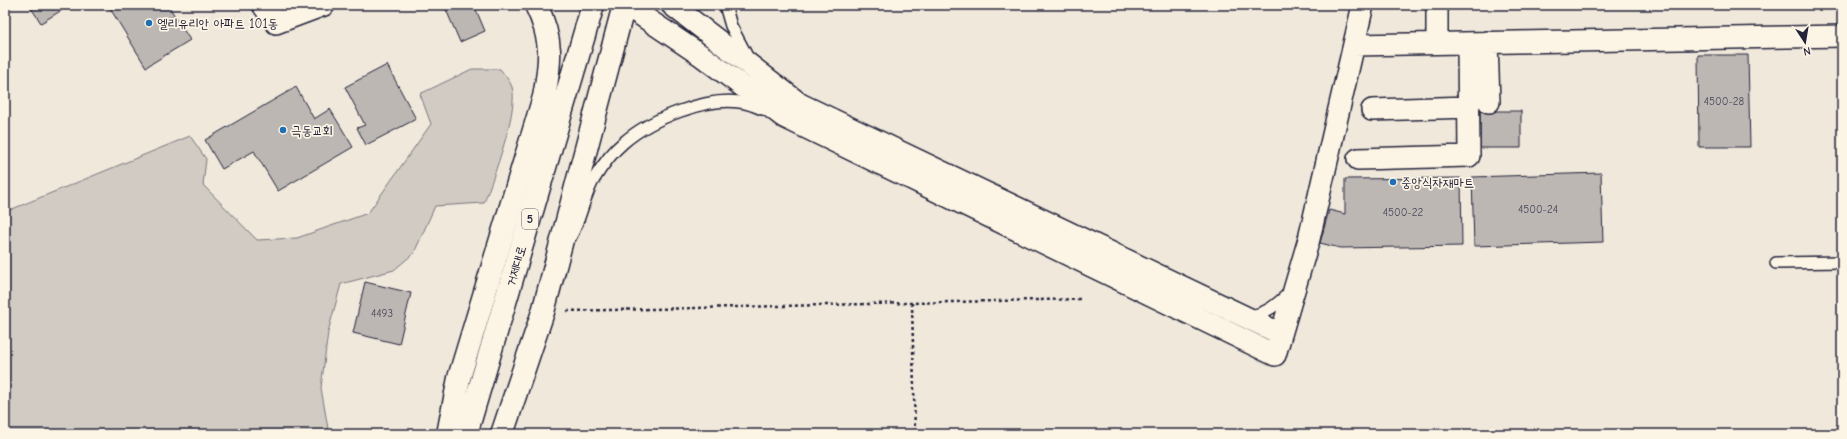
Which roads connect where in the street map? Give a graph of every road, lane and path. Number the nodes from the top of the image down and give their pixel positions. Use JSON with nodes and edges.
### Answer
{"nodes":[{"id":1,"x":263,"y":5,"type":"edge"},
{"id":2,"x":324,"y":5,"type":"edge"},
{"id":3,"x":536,"y":5,"type":"edge"},
{"id":4,"x":593,"y":5,"type":"edge"},
{"id":5,"x":625,"y":5,"type":"edge"},
{"id":6,"x":672,"y":5,"type":"edge"},
{"id":7,"x":724,"y":5,"type":"edge"},
{"id":8,"x":1363,"y":5,"type":"edge"},
{"id":9,"x":1437,"y":5,"type":"edge"},
{"id":10,"x":1842,"y":36,"type":"edge"},
{"id":11,"x":1477,"y":42,"type":"junction"},
{"id":12,"x":1437,"y":44,"type":"junction"},
{"id":13,"x":1354,"y":45,"type":"junction"},
{"id":14,"x":752,"y":66,"type":"junction"},
{"id":15,"x":1489,"y":102,"type":"dead end"},
{"id":16,"x":1469,"y":107,"type":"junction"},
{"id":17,"x":1372,"y":110,"type":"dead end"},
{"id":18,"x":784,"y":117,"type":"junction"},
{"id":19,"x":1358,"y":159,"type":"dead end"},
{"id":20,"x":557,"y":259,"type":"junction"},
{"id":21,"x":1842,"y":262,"type":"edge"},
{"id":22,"x":1776,"y":263,"type":"dead end"},
{"id":23,"x":1295,"y":287,"type":"junction"},
{"id":24,"x":1081,"y":299,"type":"dead end"},
{"id":25,"x":912,"y":303,"type":"junction"},
{"id":26,"x":543,"y":312,"type":"junction"},
{"id":27,"x":1244,"y":317,"type":"junction"},
{"id":28,"x":1281,"y":334,"type":"junction"},
{"id":29,"x":448,"y":434,"type":"edge"},
{"id":30,"x":466,"y":434,"type":"edge"},
{"id":31,"x":502,"y":434,"type":"edge"},
{"id":32,"x":915,"y":434,"type":"edge"}],
"edges":[{"from":1,"to":2,"type":"street"},
{"from":3,"to":29,"type":"main road"},
{"from":4,"to":30,"type":"main road","name":"거제대로","number":"5"},
{"from":5,"to":18,"type":"street"},
{"from":5,"to":20,"type":"main road"},
{"from":6,"to":14,"type":"street"},
{"from":7,"to":14,"type":"lane"},
{"from":8,"to":13,"type":"street"},
{"from":9,"to":12,"type":"street"},
{"from":10,"to":11,"type":"street"},
{"from":11,"to":12,"type":"street"},
{"from":11,"to":15,"type":"street"},
{"from":11,"to":16,"type":"street"},
{"from":12,"to":13,"type":"street"},
{"from":13,"to":23,"type":"street"},
{"from":14,"to":27,"type":"street"},
{"from":16,"to":17,"type":"street"},
{"from":16,"to":19,"type":"street"},
{"from":18,"to":20,"type":"lane"},
{"from":18,"to":28,"type":"street"},
{"from":20,"to":26,"type":"main road"},
{"from":21,"to":22,"type":"lane"},
{"from":23,"to":27,"type":"lane"},
{"from":23,"to":28,"type":"street"},
{"from":24,"to":25,"type":"path"},
{"from":25,"to":26,"type":"path"},
{"from":25,"to":32,"type":"path"},
{"from":26,"to":31,"type":"main road"},
{"from":27,"to":28,"type":"street"}]}
